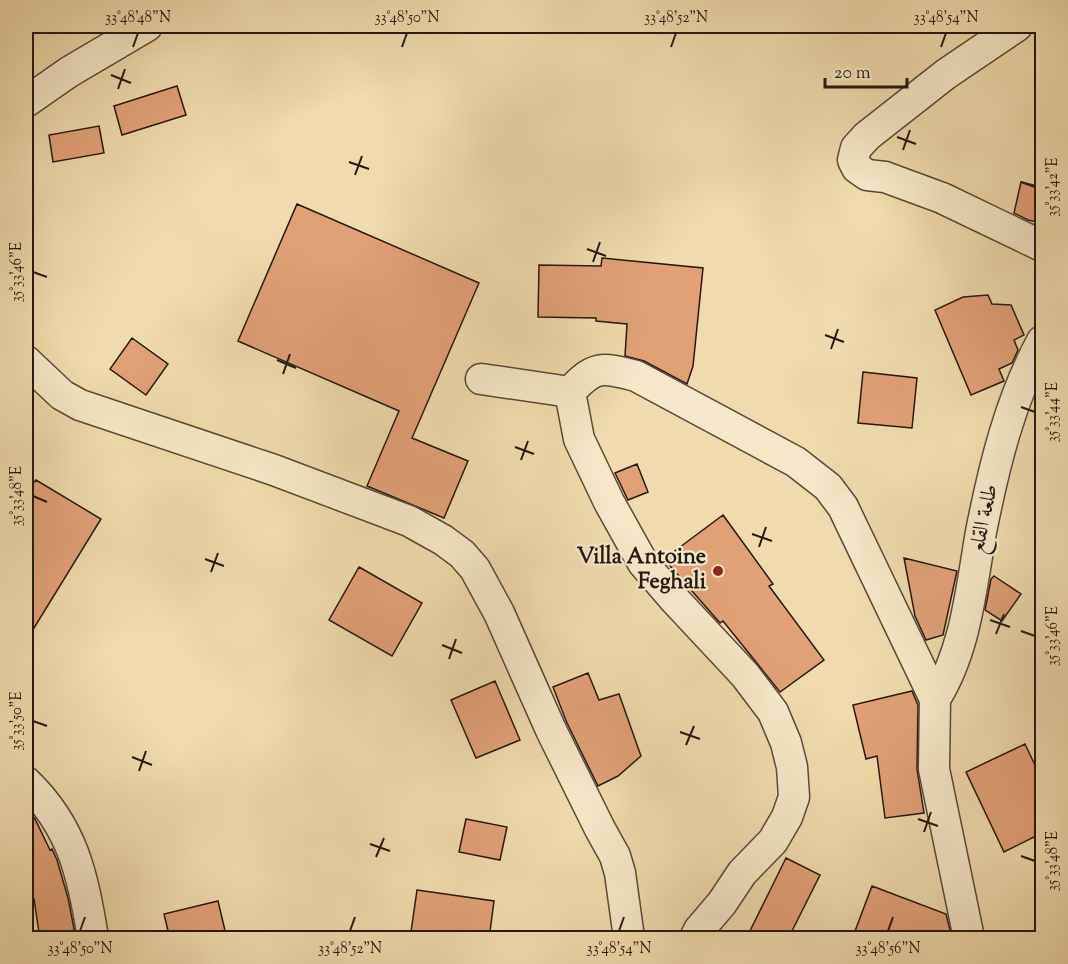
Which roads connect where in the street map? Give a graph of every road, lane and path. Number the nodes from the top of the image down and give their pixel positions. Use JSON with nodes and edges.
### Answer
{"nodes":[{"id":1,"x":147,"y":26,"type":"edge"},
{"id":2,"x":1017,"y":26,"type":"edge"},
{"id":3,"x":26,"y":102,"type":"edge"},
{"id":4,"x":1042,"y":246,"type":"edge"},
{"id":5,"x":1042,"y":341,"type":"edge"},
{"id":6,"x":26,"y":362,"type":"edge"},
{"id":7,"x":481,"y":378,"type":"dead end"},
{"id":8,"x":570,"y":392,"type":"junction"},
{"id":9,"x":935,"y":699,"type":"junction"},
{"id":10,"x":26,"y":782,"type":"edge"},
{"id":11,"x":722,"y":903,"type":"junction"},
{"id":12,"x":93,"y":939,"type":"edge"},
{"id":13,"x":629,"y":939,"type":"edge"},
{"id":14,"x":695,"y":939,"type":"edge"},
{"id":15,"x":711,"y":939,"type":"edge"},
{"id":16,"x":969,"y":939,"type":"edge"}],
"edges":[{"from":1,"to":3,"type":"street"},
{"from":2,"to":4,"type":"street"},
{"from":5,"to":9,"type":"street","name":"طلعة القلع"},
{"from":6,"to":13,"type":"street"},
{"from":7,"to":8,"type":"street"},
{"from":8,"to":9,"type":"street"},
{"from":8,"to":11,"type":"street"},
{"from":9,"to":16,"type":"street"},
{"from":10,"to":12,"type":"street"},
{"from":11,"to":14,"type":"street"},
{"from":11,"to":15,"type":"street"}]}
